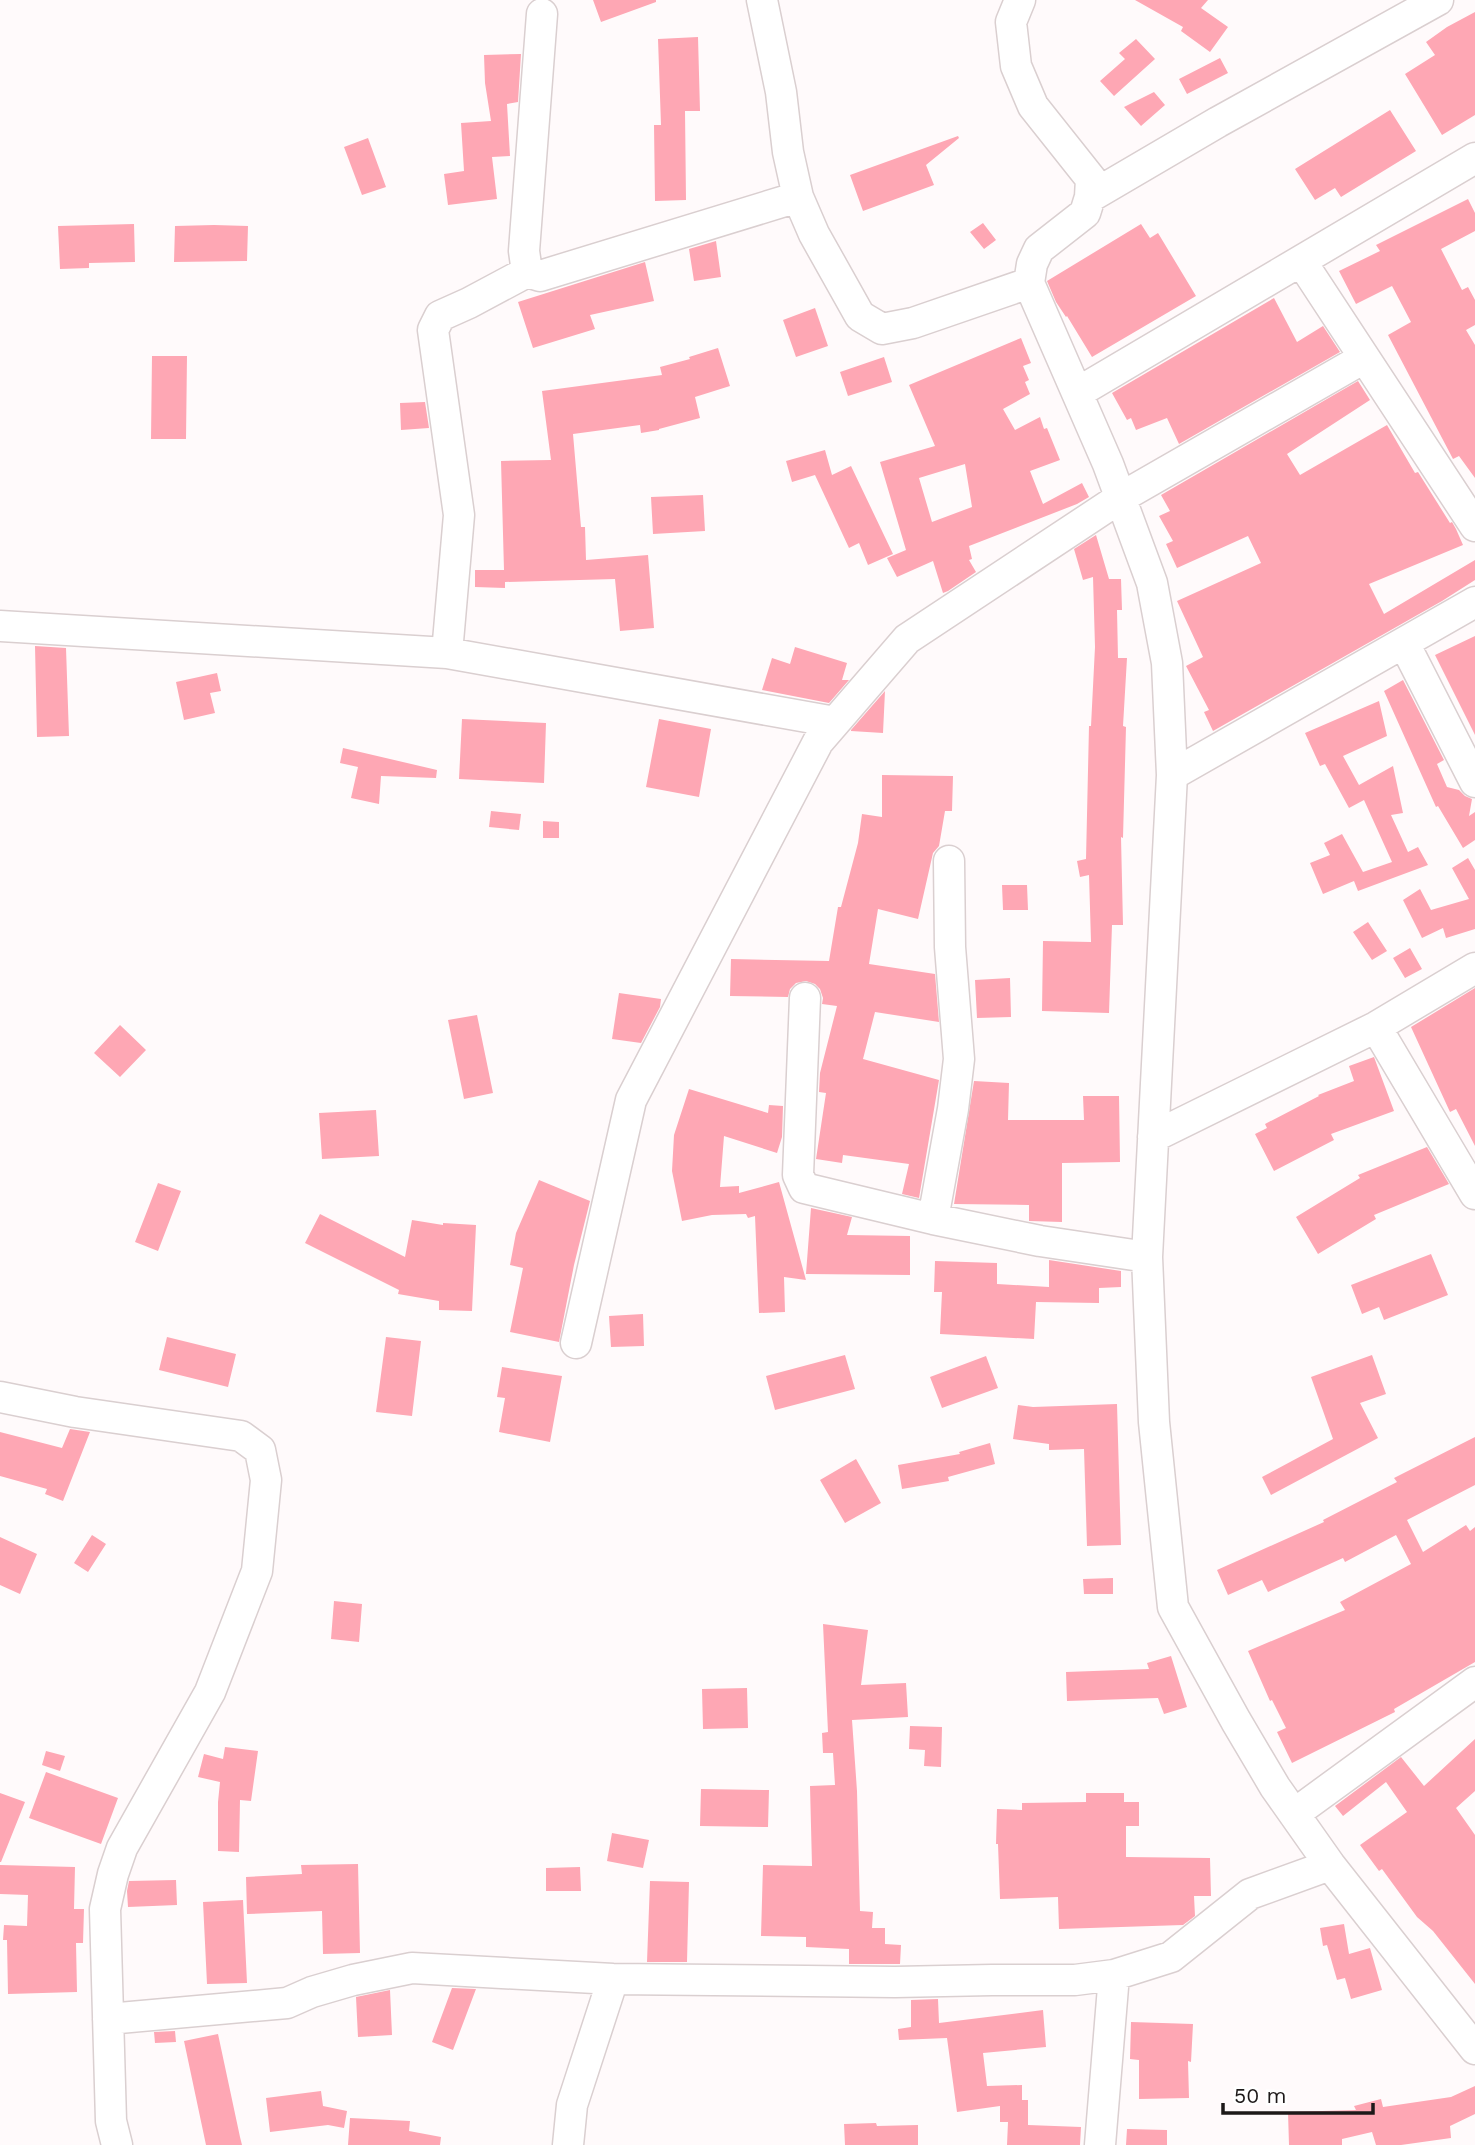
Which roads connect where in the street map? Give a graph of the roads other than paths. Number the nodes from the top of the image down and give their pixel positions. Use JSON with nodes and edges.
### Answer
{"nodes":[{"id":1,"x":762,"y":0,"type":"edge"},
{"id":2,"x":1020,"y":0,"type":"edge"},
{"id":3,"x":1438,"y":0,"type":"edge"},
{"id":4,"x":542,"y":14,"type":"dead end"},
{"id":5,"x":1475,"y":158,"type":"edge"},
{"id":6,"x":798,"y":197,"type":"junction"},
{"id":7,"x":1090,"y":197,"type":"junction"},
{"id":8,"x":1301,"y":261,"type":"junction"},
{"id":9,"x":527,"y":272,"type":"junction"},
{"id":10,"x":1029,"y":283,"type":"junction"},
{"id":11,"x":1364,"y":358,"type":"junction"},
{"id":12,"x":1077,"y":393,"type":"junction"},
{"id":13,"x":1120,"y":498,"type":"junction"},
{"id":14,"x":1475,"y":526,"type":"edge"},
{"id":15,"x":1475,"y":602,"type":"edge"},
{"id":16,"x":0,"y":626,"type":"edge"},
{"id":17,"x":1404,"y":643,"type":"junction"},
{"id":18,"x":447,"y":653,"type":"junction"},
{"id":19,"x":835,"y":722,"type":"junction"},
{"id":20,"x":1172,"y":775,"type":"junction"},
{"id":21,"x":1475,"y":782,"type":"edge"},
{"id":22,"x":949,"y":861,"type":"dead end"},
{"id":23,"x":1475,"y":968,"type":"edge"},
{"id":24,"x":805,"y":998,"type":"dead end"},
{"id":25,"x":1376,"y":1027,"type":"junction"},
{"id":26,"x":1153,"y":1137,"type":"junction"},
{"id":27,"x":1475,"y":1195,"type":"edge"},
{"id":28,"x":933,"y":1219,"type":"junction"},
{"id":29,"x":1147,"y":1257,"type":"junction"},
{"id":30,"x":576,"y":1343,"type":"dead end"},
{"id":31,"x":0,"y":1397,"type":"edge"},
{"id":32,"x":1475,"y":1682,"type":"edge"},
{"id":33,"x":1294,"y":1814,"type":"junction"},
{"id":34,"x":1330,"y":1865,"type":"junction"},
{"id":35,"x":1114,"y":1975,"type":"junction"},
{"id":36,"x":613,"y":1979,"type":"junction"},
{"id":37,"x":108,"y":2019,"type":"junction"},
{"id":38,"x":1475,"y":2049,"type":"edge"},
{"id":39,"x":117,"y":2145,"type":"edge"},
{"id":40,"x":568,"y":2145,"type":"edge"},
{"id":41,"x":1100,"y":2145,"type":"edge"}],
"edges":[{"from":1,"to":6,"type":"street"},
{"from":2,"to":7,"type":"street"},
{"from":3,"to":7,"type":"street"},
{"from":4,"to":9,"type":"street"},
{"from":5,"to":8,"type":"street"},
{"from":6,"to":9,"type":"street"},
{"from":6,"to":10,"type":"street"},
{"from":7,"to":10,"type":"street"},
{"from":8,"to":11,"type":"street"},
{"from":8,"to":12,"type":"street"},
{"from":9,"to":18,"type":"street"},
{"from":10,"to":12,"type":"street"},
{"from":11,"to":13,"type":"street"},
{"from":11,"to":14,"type":"street"},
{"from":12,"to":13,"type":"street"},
{"from":13,"to":19,"type":"street"},
{"from":13,"to":20,"type":"street"},
{"from":15,"to":17,"type":"street"},
{"from":16,"to":18,"type":"street"},
{"from":17,"to":20,"type":"street"},
{"from":17,"to":21,"type":"street"},
{"from":18,"to":19,"type":"street"},
{"from":19,"to":30,"type":"street"},
{"from":20,"to":26,"type":"street"},
{"from":22,"to":28,"type":"street"},
{"from":23,"to":25,"type":"street"},
{"from":24,"to":28,"type":"street"},
{"from":25,"to":26,"type":"street"},
{"from":25,"to":27,"type":"street"},
{"from":26,"to":29,"type":"street"},
{"from":28,"to":29,"type":"street"},
{"from":29,"to":33,"type":"street"},
{"from":31,"to":37,"type":"street"},
{"from":32,"to":33,"type":"street"},
{"from":33,"to":34,"type":"street"},
{"from":34,"to":35,"type":"street"},
{"from":34,"to":38,"type":"street"},
{"from":35,"to":36,"type":"street"},
{"from":35,"to":41,"type":"street"},
{"from":36,"to":37,"type":"street"},
{"from":36,"to":40,"type":"street"},
{"from":37,"to":39,"type":"street"}]}
